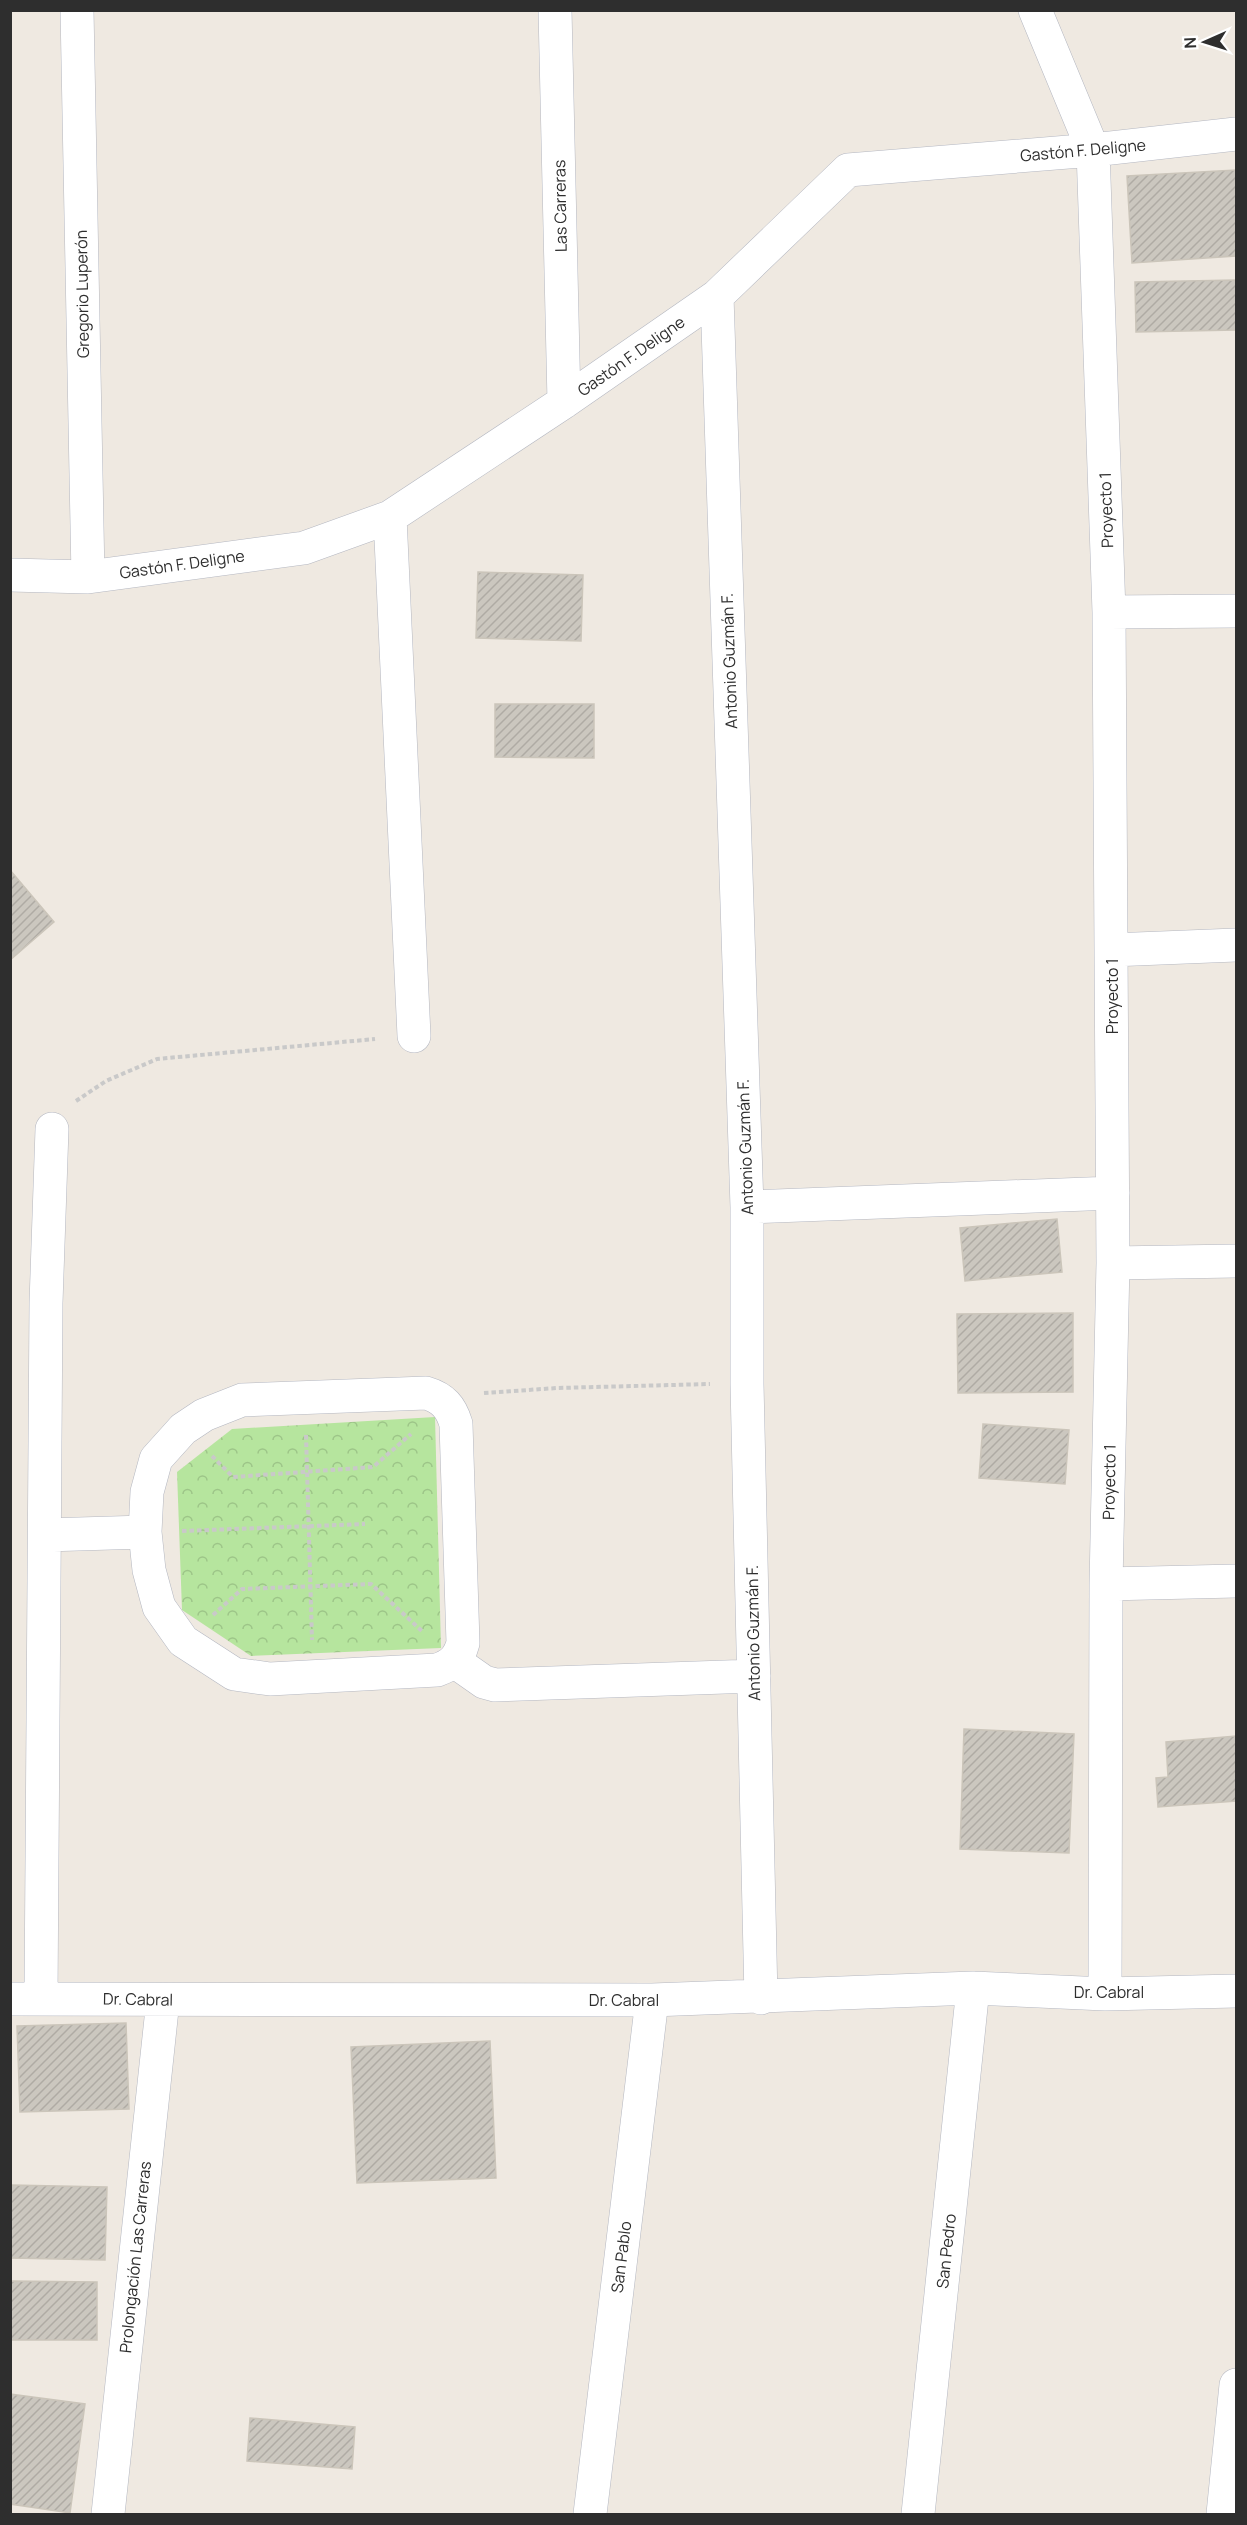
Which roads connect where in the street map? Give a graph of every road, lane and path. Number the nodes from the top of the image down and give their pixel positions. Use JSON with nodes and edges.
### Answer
{"nodes":[{"id":1,"x":76,"y":10,"type":"edge"},
{"id":2,"x":555,"y":10,"type":"edge"},
{"id":3,"x":1035,"y":10,"type":"edge"},
{"id":4,"x":1236,"y":134,"type":"edge"},
{"id":5,"x":1094,"y":150,"type":"junction"},
{"id":6,"x":717,"y":296,"type":"junction"},
{"id":7,"x":564,"y":402,"type":"junction"},
{"id":8,"x":390,"y":517,"type":"junction"},
{"id":9,"x":10,"y":575,"type":"edge"},
{"id":10,"x":88,"y":577,"type":"junction"},
{"id":11,"x":1236,"y":611,"type":"edge"},
{"id":12,"x":1109,"y":612,"type":"junction"},
{"id":13,"x":1236,"y":945,"type":"edge"},
{"id":14,"x":1111,"y":950,"type":"junction"},
{"id":15,"x":414,"y":1036,"type":"joint"},
{"id":16,"x":52,"y":1129,"type":"joint"},
{"id":17,"x":1113,"y":1193,"type":"junction"},
{"id":18,"x":747,"y":1207,"type":"junction"},
{"id":19,"x":1236,"y":1261,"type":"edge"},
{"id":20,"x":1113,"y":1263,"type":"junction"},
{"id":21,"x":747,"y":1384,"type":"junction"},
{"id":22,"x":447,"y":1403,"type":"junction"},
{"id":23,"x":183,"y":1429,"type":"junction"},
{"id":24,"x":306,"y":1471,"type":"junction"},
{"id":25,"x":365,"y":1524,"type":"dead end"},
{"id":26,"x":308,"y":1527,"type":"junction"},
{"id":27,"x":145,"y":1532,"type":"junction"},
{"id":28,"x":45,"y":1535,"type":"junction"},
{"id":29,"x":1236,"y":1581,"type":"edge"},
{"id":30,"x":1107,"y":1584,"type":"junction"},
{"id":31,"x":310,"y":1585,"type":"junction"},
{"id":32,"x":183,"y":1641,"type":"junction"},
{"id":33,"x":454,"y":1661,"type":"junction"},
{"id":34,"x":754,"y":1676,"type":"junction"},
{"id":35,"x":314,"y":1677,"type":"junction"},
{"id":36,"x":973,"y":1989,"type":"junction"},
{"id":37,"x":1236,"y":1991,"type":"edge"},
{"id":38,"x":1105,"y":1994,"type":"junction"},
{"id":39,"x":26,"y":1998,"type":"edge"},
{"id":40,"x":761,"y":1998,"type":"junction"},
{"id":41,"x":163,"y":2000,"type":"junction"},
{"id":42,"x":652,"y":2000,"type":"junction"},
{"id":43,"x":1236,"y":2385,"type":"edge"},
{"id":44,"x":108,"y":2514,"type":"edge"},
{"id":45,"x":590,"y":2514,"type":"edge"},
{"id":46,"x":918,"y":2514,"type":"edge"},
{"id":47,"x":1223,"y":2514,"type":"edge"}],
"edges":[{"from":1,"to":10,"type":"street","name":"Gregorio Luperón"},
{"from":2,"to":7,"type":"street","name":"Las Carreras"},
{"from":3,"to":5,"type":"street","name":"Proyecto 1"},
{"from":4,"to":5,"type":"street","name":"Gastón F. Deligne"},
{"from":5,"to":6,"type":"street","name":"Gastón F. Deligne"},
{"from":5,"to":12,"type":"street","name":"Proyecto 1"},
{"from":6,"to":7,"type":"street","name":"Gastón F. Deligne"},
{"from":6,"to":18,"type":"street","name":"Antonio Guzmán F."},
{"from":7,"to":8,"type":"street","name":"Gastón F. Deligne"},
{"from":8,"to":10,"type":"street","name":"Gastón F. Deligne"},
{"from":8,"to":15,"type":"street"},
{"from":9,"to":10,"type":"street","name":"Gastón F. Deligne"},
{"from":11,"to":12,"type":"street"},
{"from":12,"to":14,"type":"street","name":"Proyecto 1"},
{"from":13,"to":14,"type":"street"},
{"from":14,"to":17,"type":"street","name":"Proyecto 1"},
{"from":15,"to":16,"type":"path"},
{"from":16,"to":28,"type":"street"},
{"from":17,"to":18,"type":"street"},
{"from":17,"to":20,"type":"street","name":"Proyecto 1"},
{"from":18,"to":21,"type":"street","name":"Antonio Guzmán F."},
{"from":19,"to":20,"type":"street"},
{"from":20,"to":30,"type":"street","name":"Proyecto 1"},
{"from":21,"to":22,"type":"path"},
{"from":21,"to":34,"type":"street","name":"Antonio Guzmán F."},
{"from":22,"to":23,"type":"street"},
{"from":22,"to":24,"type":"path"},
{"from":22,"to":33,"type":"street"},
{"from":23,"to":24,"type":"path"},
{"from":23,"to":27,"type":"street"},
{"from":24,"to":26,"type":"path"},
{"from":25,"to":26,"type":"path"},
{"from":26,"to":27,"type":"path"},
{"from":26,"to":31,"type":"path"},
{"from":27,"to":28,"type":"street"},
{"from":27,"to":32,"type":"street"},
{"from":28,"to":39,"type":"street"},
{"from":29,"to":30,"type":"street"},
{"from":30,"to":38,"type":"street","name":"Proyecto 1"},
{"from":31,"to":32,"type":"path"},
{"from":31,"to":33,"type":"path"},
{"from":31,"to":35,"type":"path"},
{"from":32,"to":35,"type":"street"},
{"from":33,"to":34,"type":"street"},
{"from":33,"to":35,"type":"street"},
{"from":34,"to":40,"type":"street","name":"Antonio Guzmán F."},
{"from":36,"to":38,"type":"street","name":"Dr. Cabral"},
{"from":36,"to":40,"type":"street","name":"Dr. Cabral"},
{"from":36,"to":46,"type":"street","name":"San Pedro"},
{"from":37,"to":38,"type":"street","name":"Dr. Cabral"},
{"from":39,"to":41,"type":"street","name":"Dr. Cabral"},
{"from":40,"to":42,"type":"street","name":"Dr. Cabral"},
{"from":41,"to":42,"type":"street","name":"Dr. Cabral"},
{"from":41,"to":44,"type":"street","name":"Prolongación Las Carreras"},
{"from":42,"to":45,"type":"street","name":"San Pablo"},
{"from":43,"to":47,"type":"street"}]}
